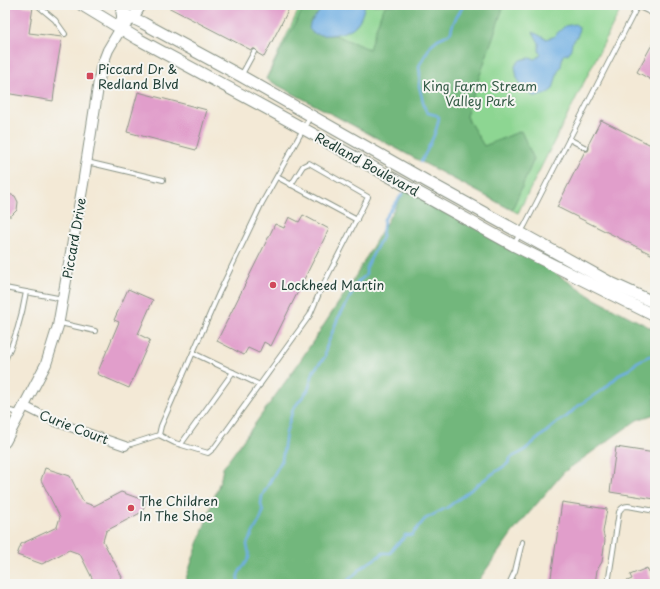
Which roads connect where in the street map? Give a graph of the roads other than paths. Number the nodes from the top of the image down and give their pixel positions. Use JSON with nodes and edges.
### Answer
{"nodes":[{"id":1,"x":36,"y":5,"type":"edge"},
{"id":2,"x":82,"y":5,"type":"edge"},
{"id":3,"x":141,"y":5,"type":"edge"},
{"id":4,"x":638,"y":5,"type":"edge"},
{"id":5,"x":642,"y":5,"type":"edge"},
{"id":6,"x":124,"y":9,"type":"edge"},
{"id":7,"x":655,"y":12,"type":"edge"},
{"id":8,"x":133,"y":18,"type":"junction"},
{"id":9,"x":121,"y":28,"type":"junction"},
{"id":10,"x":65,"y":34,"type":"dead end"},
{"id":11,"x":254,"y":52,"type":"dead end"},
{"id":12,"x":241,"y":76,"type":"junction"},
{"id":13,"x":311,"y":116,"type":"junction"},
{"id":14,"x":304,"y":128,"type":"junction"},
{"id":15,"x":569,"y":139,"type":"junction"},
{"id":16,"x":586,"y":148,"type":"dead end"},
{"id":17,"x":87,"y":162,"type":"junction"},
{"id":18,"x":277,"y":177,"type":"junction"},
{"id":19,"x":163,"y":180,"type":"dead end"},
{"id":20,"x":291,"y":185,"type":"junction"},
{"id":21,"x":357,"y":220,"type":"junction"},
{"id":22,"x":520,"y":233,"type":"junction"},
{"id":23,"x":514,"y":245,"type":"junction"},
{"id":24,"x":5,"y":288,"type":"edge"},
{"id":25,"x":26,"y":292,"type":"junction"},
{"id":26,"x":63,"y":299,"type":"junction"},
{"id":27,"x":655,"y":303,"type":"edge"},
{"id":28,"x":655,"y":316,"type":"edge"},
{"id":29,"x":59,"y":323,"type":"junction"},
{"id":30,"x":95,"y":331,"type":"dead end"},
{"id":31,"x":193,"y":353,"type":"junction"},
{"id":32,"x":5,"y":360,"type":"edge"},
{"id":33,"x":233,"y":372,"type":"junction"},
{"id":34,"x":260,"y":385,"type":"junction"},
{"id":35,"x":5,"y":410,"type":"edge"},
{"id":36,"x":22,"y":410,"type":"junction"},
{"id":37,"x":159,"y":435,"type":"junction"},
{"id":38,"x":5,"y":442,"type":"edge"},
{"id":39,"x":181,"y":444,"type":"junction"},
{"id":40,"x":125,"y":446,"type":"joint"},
{"id":41,"x":655,"y":510,"type":"edge"},
{"id":42,"x":522,"y":542,"type":"dead end"},
{"id":43,"x":509,"y":584,"type":"edge"},
{"id":44,"x":608,"y":584,"type":"edge"}],
"edges":[{"from":1,"to":10,"type":"lane"},
{"from":2,"to":9,"type":"main road","name":"Redland Boulevard"},
{"from":3,"to":8,"type":"street","name":"Piccard Drive"},
{"from":4,"to":15,"type":"lane"},
{"from":5,"to":7,"type":"street"},
{"from":6,"to":8,"type":"main road","name":"Redland Boulevard"},
{"from":6,"to":9,"type":"street","name":"Piccard Drive"},
{"from":8,"to":9,"type":"street","name":"Piccard Drive"},
{"from":8,"to":12,"type":"main road","name":"Redland Boulevard"},
{"from":9,"to":14,"type":"main road","name":"Redland Boulevard"},
{"from":9,"to":17,"type":"street","name":"Piccard Drive"},
{"from":11,"to":12,"type":"lane"},
{"from":12,"to":13,"type":"main road","name":"Redland Boulevard"},
{"from":13,"to":14,"type":"lane"},
{"from":13,"to":22,"type":"main road","name":"Redland Boulevard"},
{"from":14,"to":18,"type":"lane"},
{"from":14,"to":23,"type":"main road","name":"Redland Boulevard"},
{"from":15,"to":16,"type":"lane"},
{"from":15,"to":22,"type":"lane"},
{"from":17,"to":19,"type":"lane"},
{"from":17,"to":26,"type":"street","name":"Piccard Drive"},
{"from":18,"to":20,"type":"lane"},
{"from":18,"to":31,"type":"lane"},
{"from":20,"to":21,"type":"lane"},
{"from":20,"to":21,"type":"lane"},
{"from":21,"to":34,"type":"lane"},
{"from":22,"to":23,"type":"lane"},
{"from":22,"to":27,"type":"main road","name":"Redland Boulevard"},
{"from":23,"to":28,"type":"main road","name":"Redland Boulevard"},
{"from":24,"to":25,"type":"lane"},
{"from":25,"to":26,"type":"lane"},
{"from":25,"to":32,"type":"lane"},
{"from":26,"to":29,"type":"street","name":"Piccard Drive"},
{"from":29,"to":30,"type":"lane"},
{"from":29,"to":36,"type":"street","name":"Piccard Drive"},
{"from":31,"to":33,"type":"lane"},
{"from":31,"to":37,"type":"lane"},
{"from":33,"to":34,"type":"lane"},
{"from":33,"to":39,"type":"lane"},
{"from":34,"to":39,"type":"lane"},
{"from":35,"to":36,"type":"lane"},
{"from":36,"to":38,"type":"street","name":"Piccard Drive"},
{"from":36,"to":40,"type":"street","name":"Curie Court"},
{"from":37,"to":39,"type":"lane"},
{"from":37,"to":40,"type":"lane"},
{"from":41,"to":44,"type":"lane"},
{"from":42,"to":43,"type":"lane"}]}
